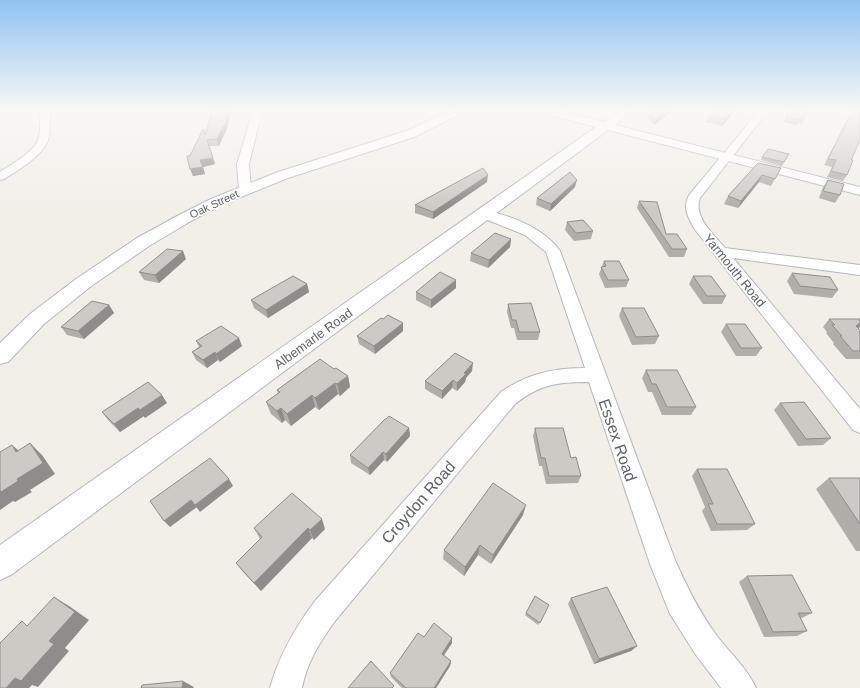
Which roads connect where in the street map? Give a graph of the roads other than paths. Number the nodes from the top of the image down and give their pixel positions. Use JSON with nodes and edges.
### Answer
{"nodes":[{"id":1,"x":42,"y":143,"type":"edge"},
{"id":2,"x":249,"y":143,"type":"edge"},
{"id":3,"x":382,"y":143,"type":"edge"},
{"id":4,"x":583,"y":143,"type":"edge"},
{"id":5,"x":670,"y":143,"type":"edge"},
{"id":6,"x":738,"y":143,"type":"edge"},
{"id":7,"x":726,"y":157,"type":"junction"},
{"id":8,"x":0,"y":177,"type":"edge"},
{"id":9,"x":245,"y":190,"type":"junction"},
{"id":10,"x":860,"y":191,"type":"edge"},
{"id":11,"x":484,"y":214,"type":"junction"},
{"id":12,"x":720,"y":252,"type":"junction"},
{"id":13,"x":860,"y":270,"type":"edge"},
{"id":14,"x":0,"y":356,"type":"edge"},
{"id":15,"x":595,"y":375,"type":"junction"},
{"id":16,"x":860,"y":424,"type":"edge"},
{"id":17,"x":0,"y":564,"type":"edge"},
{"id":18,"x":286,"y":688,"type":"edge"},
{"id":19,"x":740,"y":688,"type":"edge"}],
"edges":[{"from":1,"to":8,"type":"street"},
{"from":2,"to":9,"type":"street"},
{"from":3,"to":9,"type":"street","name":"Oak Street"},
{"from":4,"to":11,"type":"street","name":"Albemarle Road"},
{"from":5,"to":7,"type":"street"},
{"from":6,"to":7,"type":"street","name":"Yarmouth Road"},
{"from":7,"to":10,"type":"street"},
{"from":7,"to":12,"type":"street","name":"Yarmouth Road"},
{"from":9,"to":14,"type":"street","name":"Oak Street"},
{"from":11,"to":15,"type":"street","name":"Essex Road"},
{"from":11,"to":17,"type":"street","name":"Albemarle Road"},
{"from":12,"to":13,"type":"street"},
{"from":12,"to":16,"type":"street","name":"Yarmouth Road"},
{"from":15,"to":18,"type":"street","name":"Croydon Road"},
{"from":15,"to":19,"type":"street","name":"Essex Road"}]}
